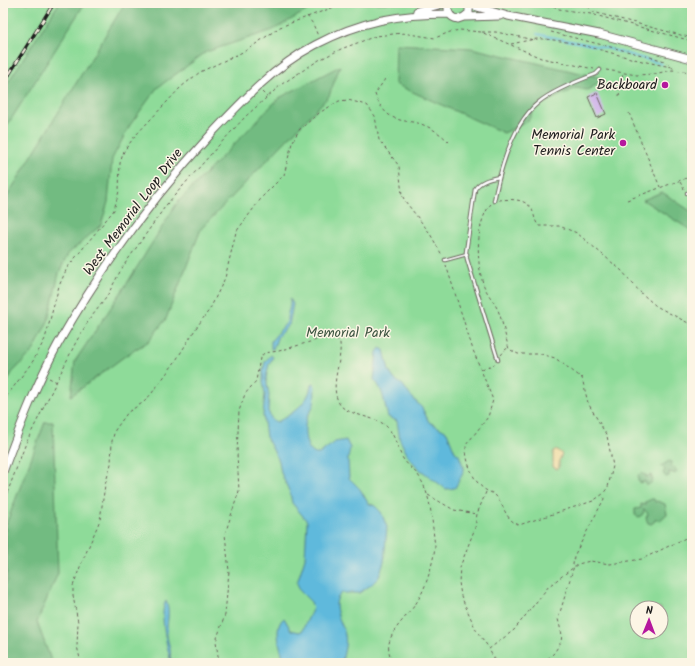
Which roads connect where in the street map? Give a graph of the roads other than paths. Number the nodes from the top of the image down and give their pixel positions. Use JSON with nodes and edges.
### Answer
{"nodes":[{"id":1,"x":447,"y":3,"type":"edge"},
{"id":2,"x":469,"y":4,"type":"edge"},
{"id":3,"x":449,"y":14,"type":"junction"},
{"id":4,"x":402,"y":16,"type":"junction"},
{"id":5,"x":508,"y":16,"type":"junction"},
{"id":6,"x":464,"y":17,"type":"junction"},
{"id":7,"x":692,"y":58,"type":"edge"},
{"id":8,"x":600,"y":70,"type":"road end"},
{"id":9,"x":499,"y":177,"type":"junction"},
{"id":10,"x":686,"y":193,"type":"road end"},
{"id":11,"x":692,"y":193,"type":"edge"},
{"id":12,"x":494,"y":201,"type":"road end"},
{"id":13,"x":466,"y":254,"type":"junction"},
{"id":14,"x":445,"y":260,"type":"road end"},
{"id":15,"x":498,"y":360,"type":"dead end"},
{"id":16,"x":3,"y":472,"type":"edge"}],
"edges":[{"from":1,"to":3,"type":"street"},
{"from":1,"to":4,"type":"street","name":"West Memorial Loop Drive"},
{"from":2,"to":5,"type":"street"},
{"from":2,"to":6,"type":"street"},
{"from":3,"to":4,"type":"street","name":"West Memorial Loop Drive"},
{"from":3,"to":6,"type":"street","name":"West Memorial Loop Drive"},
{"from":4,"to":16,"type":"street","name":"West Memorial Loop Drive"},
{"from":5,"to":6,"type":"street"},
{"from":5,"to":7,"type":"street"},
{"from":8,"to":9,"type":"lane"},
{"from":9,"to":12,"type":"lane"},
{"from":9,"to":13,"type":"lane"},
{"from":10,"to":11,"type":"lane"},
{"from":13,"to":14,"type":"lane"},
{"from":13,"to":15,"type":"lane"}]}
